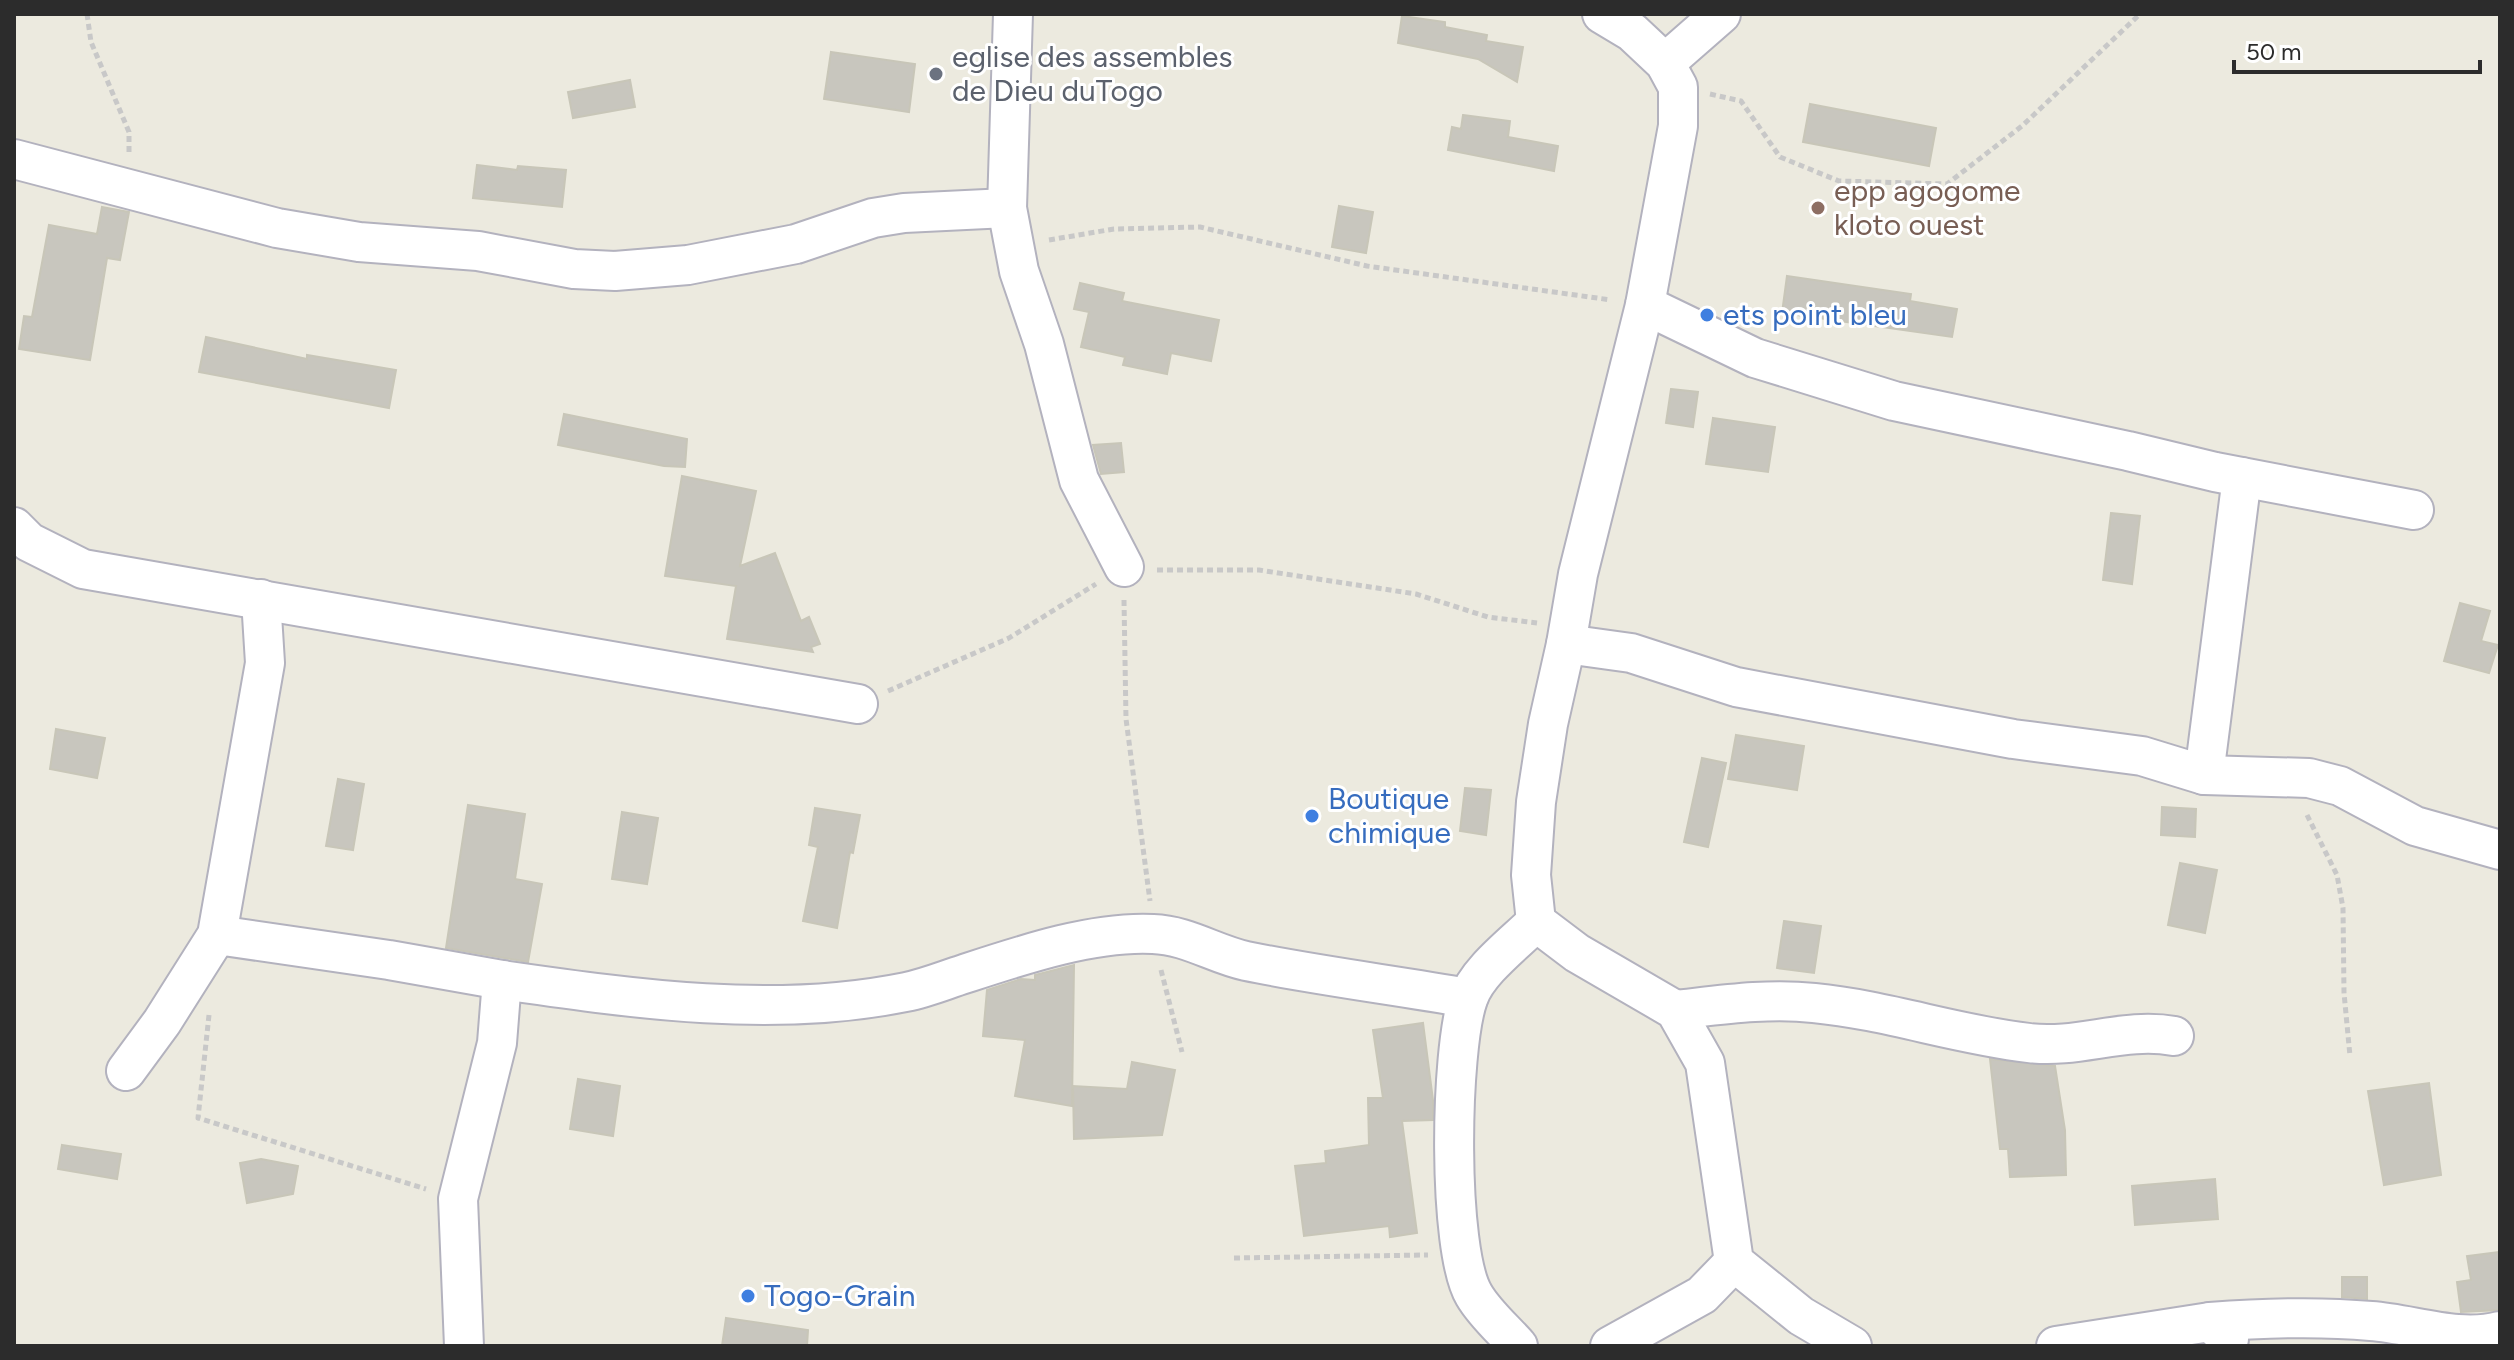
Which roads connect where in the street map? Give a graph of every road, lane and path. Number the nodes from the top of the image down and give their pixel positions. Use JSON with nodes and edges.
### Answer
{"nodes":[{"id":1,"x":87,"y":14,"type":"edge"},
{"id":2,"x":1013,"y":14,"type":"edge"},
{"id":3,"x":1602,"y":14,"type":"edge"},
{"id":4,"x":1721,"y":14,"type":"edge"},
{"id":5,"x":2140,"y":14,"type":"edge"},
{"id":6,"x":1672,"y":75,"type":"junction"},
{"id":7,"x":14,"y":159,"type":"edge"},
{"id":8,"x":129,"y":188,"type":"junction"},
{"id":9,"x":1007,"y":208,"type":"junction"},
{"id":10,"x":1645,"y":305,"type":"junction"},
{"id":11,"x":2242,"y":477,"type":"junction"},
{"id":12,"x":2414,"y":510,"type":"dead end"},
{"id":13,"x":14,"y":527,"type":"edge"},
{"id":14,"x":1124,"y":567,"type":"junction"},
{"id":15,"x":261,"y":599,"type":"junction"},
{"id":16,"x":1568,"y":631,"type":"junction"},
{"id":17,"x":858,"y":704,"type":"joint"},
{"id":18,"x":2204,"y":775,"type":"junction"},
{"id":19,"x":2288,"y":778,"type":"junction"},
{"id":20,"x":2500,"y":850,"type":"edge"},
{"id":21,"x":1536,"y":922,"type":"junction"},
{"id":22,"x":1153,"y":934,"type":"junction"},
{"id":23,"x":217,"y":935,"type":"junction"},
{"id":24,"x":502,"y":980,"type":"junction"},
{"id":25,"x":1468,"y":998,"type":"junction"},
{"id":26,"x":1675,"y":1010,"type":"junction"},
{"id":27,"x":209,"y":1011,"type":"dead end"},
{"id":28,"x":2174,"y":1036,"type":"dead end"},
{"id":29,"x":1182,"y":1052,"type":"dead end"},
{"id":30,"x":2350,"y":1056,"type":"dead end"},
{"id":31,"x":126,"y":1071,"type":"dead end"},
{"id":32,"x":458,"y":1199,"type":"junction"},
{"id":33,"x":1461,"y":1254,"type":"junction"},
{"id":34,"x":1234,"y":1258,"type":"dead end"},
{"id":35,"x":1734,"y":1262,"type":"junction"},
{"id":36,"x":2500,"y":1331,"type":"edge"},
{"id":37,"x":2224,"y":1334,"type":"edge"},
{"id":38,"x":464,"y":1346,"type":"edge"},
{"id":39,"x":1518,"y":1346,"type":"edge"},
{"id":40,"x":1610,"y":1346,"type":"edge"},
{"id":41,"x":1852,"y":1346,"type":"edge"},
{"id":42,"x":2056,"y":1346,"type":"edge"}],
"edges":[{"from":1,"to":8,"type":"path"},
{"from":2,"to":9,"type":"street"},
{"from":3,"to":6,"type":"street"},
{"from":4,"to":6,"type":"street"},
{"from":5,"to":6,"type":"path"},
{"from":6,"to":10,"type":"street"},
{"from":7,"to":8,"type":"street"},
{"from":8,"to":9,"type":"street"},
{"from":9,"to":10,"type":"path"},
{"from":9,"to":14,"type":"street"},
{"from":10,"to":11,"type":"street"},
{"from":10,"to":16,"type":"street"},
{"from":11,"to":12,"type":"street"},
{"from":11,"to":18,"type":"street"},
{"from":13,"to":15,"type":"street"},
{"from":14,"to":16,"type":"path"},
{"from":14,"to":17,"type":"path"},
{"from":14,"to":22,"type":"path"},
{"from":15,"to":17,"type":"street"},
{"from":15,"to":23,"type":"street"},
{"from":16,"to":18,"type":"street"},
{"from":16,"to":21,"type":"street"},
{"from":18,"to":19,"type":"street"},
{"from":19,"to":20,"type":"street"},
{"from":19,"to":30,"type":"path"},
{"from":21,"to":25,"type":"street"},
{"from":21,"to":26,"type":"street"},
{"from":22,"to":24,"type":"street"},
{"from":22,"to":25,"type":"street"},
{"from":22,"to":29,"type":"path"},
{"from":23,"to":24,"type":"street"},
{"from":23,"to":31,"type":"street"},
{"from":24,"to":32,"type":"street"},
{"from":25,"to":33,"type":"street"},
{"from":26,"to":28,"type":"street"},
{"from":26,"to":35,"type":"street"},
{"from":27,"to":32,"type":"path"},
{"from":32,"to":38,"type":"street"},
{"from":33,"to":34,"type":"path"},
{"from":33,"to":39,"type":"street"},
{"from":35,"to":40,"type":"street"},
{"from":35,"to":41,"type":"street"},
{"from":36,"to":37,"type":"street"},
{"from":37,"to":42,"type":"street"}]}
